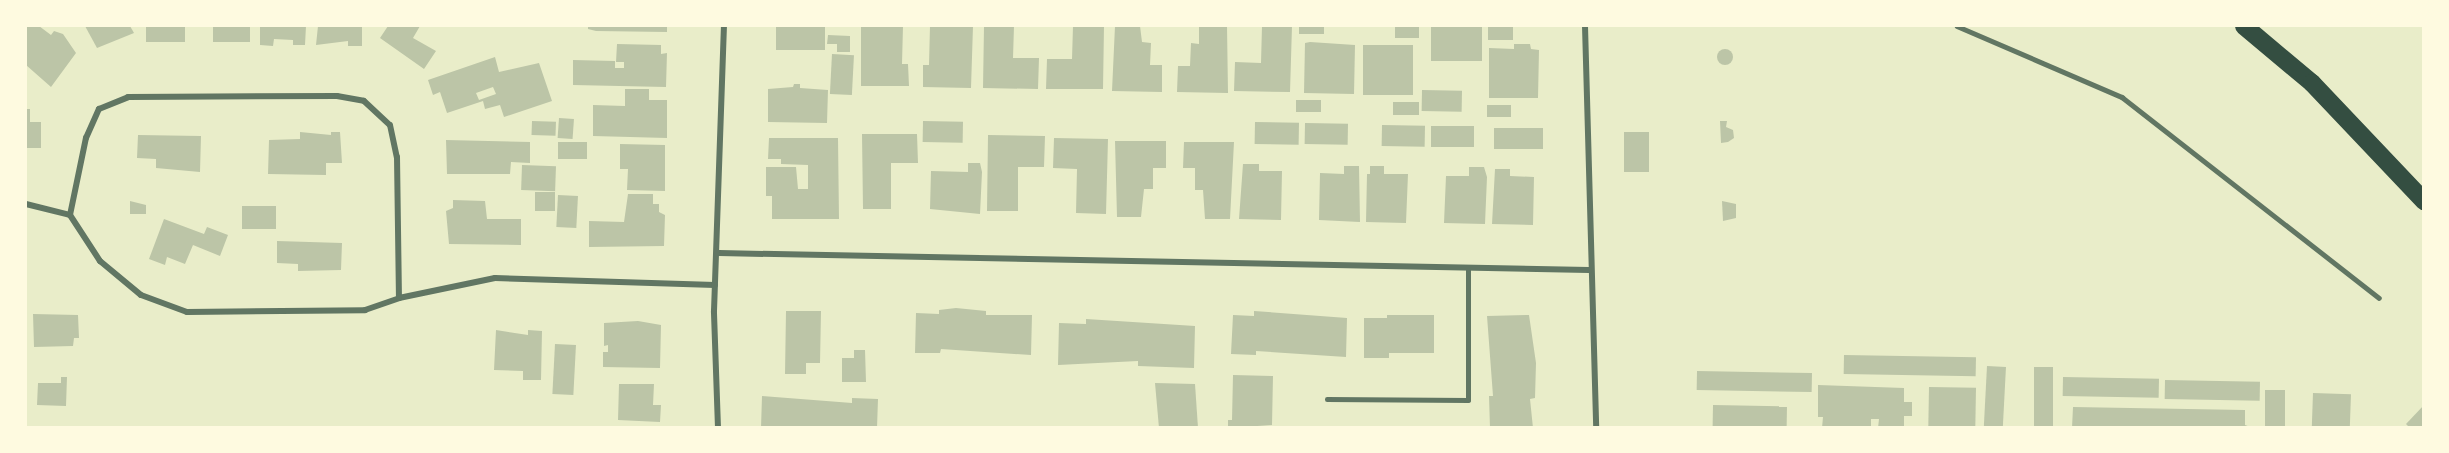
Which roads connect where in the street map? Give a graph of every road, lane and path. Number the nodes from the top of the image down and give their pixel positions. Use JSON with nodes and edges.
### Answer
{"nodes":[{"id":1,"x":724,"y":26,"type":"edge"},
{"id":2,"x":1585,"y":26,"type":"edge"},
{"id":3,"x":1957,"y":26,"type":"edge"},
{"id":4,"x":2244,"y":26,"type":"edge"},
{"id":5,"x":2424,"y":201,"type":"edge"},
{"id":6,"x":26,"y":204,"type":"edge"},
{"id":7,"x":70,"y":214,"type":"junction"},
{"id":8,"x":719,"y":253,"type":"junction"},
{"id":9,"x":1468,"y":269,"type":"junction"},
{"id":10,"x":1589,"y":270,"type":"junction"},
{"id":11,"x":715,"y":285,"type":"junction"},
{"id":12,"x":399,"y":298,"type":"junction"},
{"id":13,"x":2379,"y":298,"type":"dead end"},
{"id":14,"x":1327,"y":399,"type":"dead end"},
{"id":15,"x":718,"y":428,"type":"edge"},
{"id":16,"x":1596,"y":428,"type":"edge"}],
"edges":[{"from":1,"to":8,"type":"street"},
{"from":2,"to":10,"type":"street"},
{"from":3,"to":13,"type":"lane"},
{"from":4,"to":5,"type":"highway"},
{"from":6,"to":7,"type":"street"},
{"from":7,"to":12,"type":"street"},
{"from":7,"to":12,"type":"street"},
{"from":8,"to":9,"type":"street"},
{"from":8,"to":11,"type":"street"},
{"from":9,"to":10,"type":"street"},
{"from":9,"to":14,"type":"lane"},
{"from":10,"to":16,"type":"street"},
{"from":11,"to":12,"type":"street"},
{"from":11,"to":15,"type":"street"}]}
